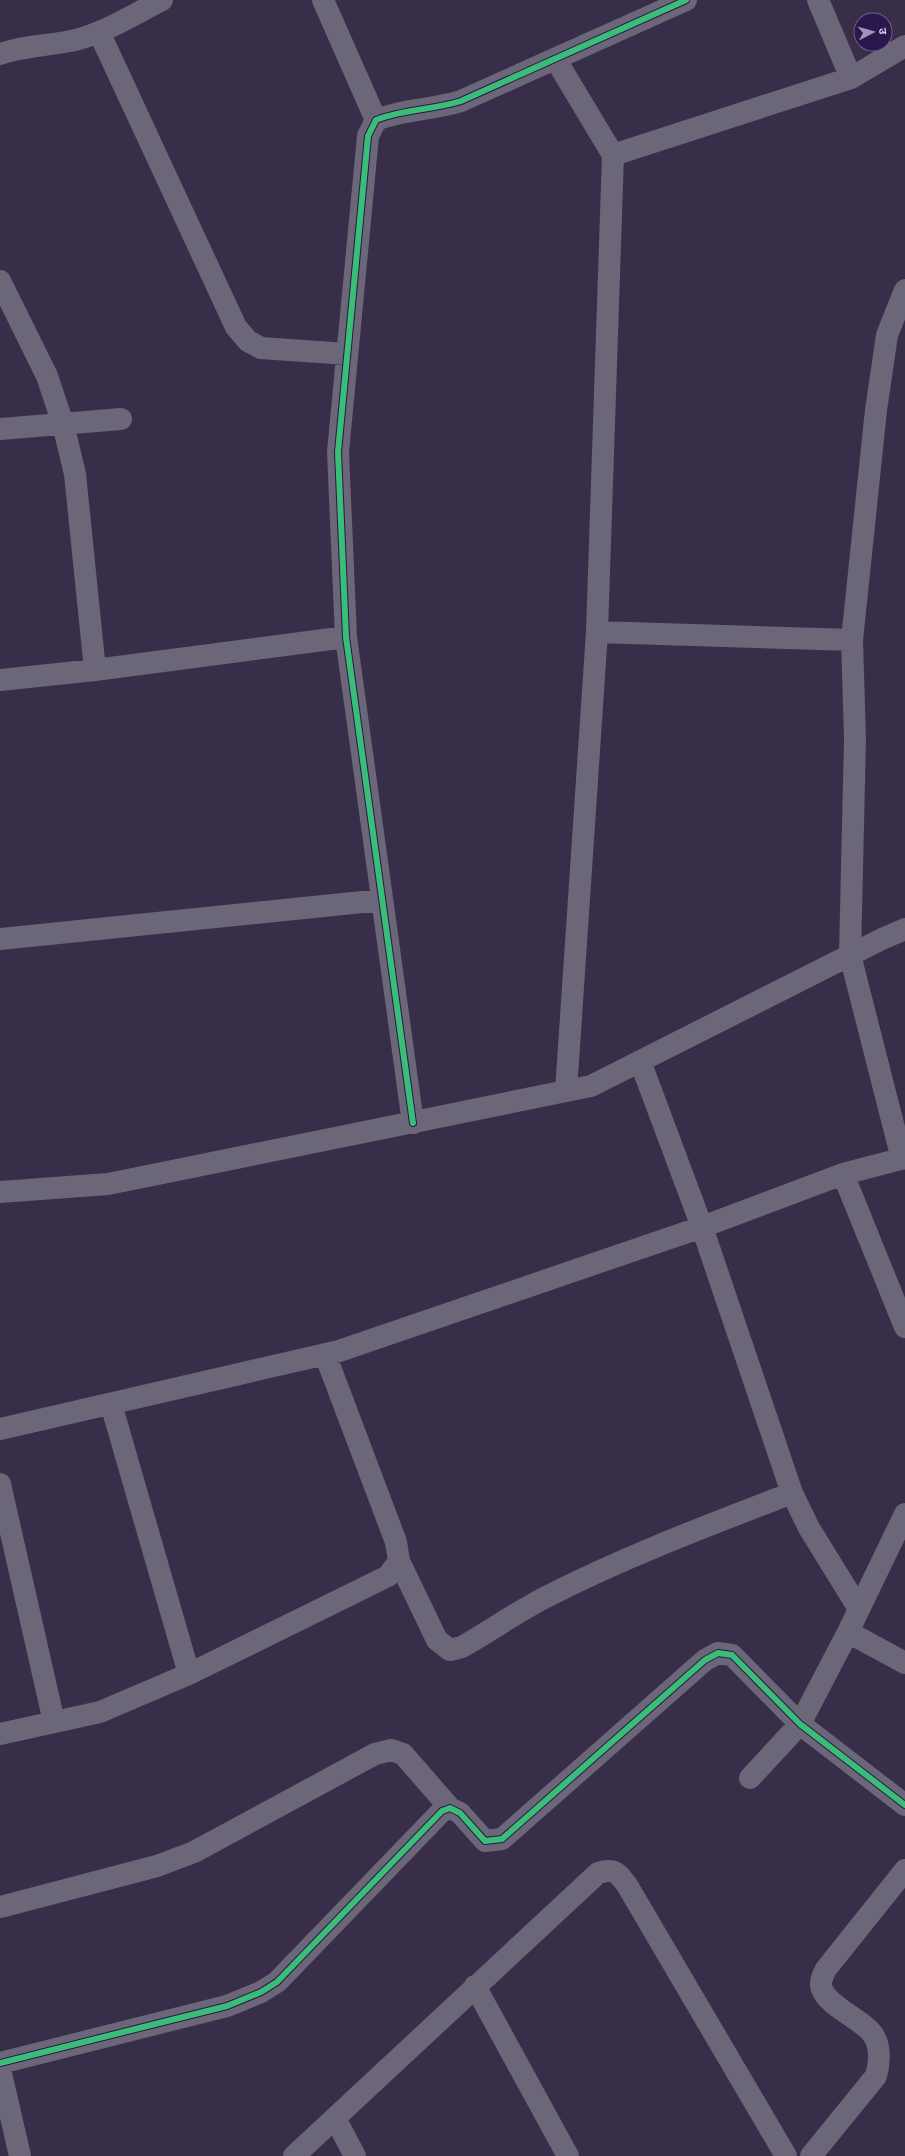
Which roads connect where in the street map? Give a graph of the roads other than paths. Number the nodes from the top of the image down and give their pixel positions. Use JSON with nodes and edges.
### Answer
{"nodes":[{"id":1,"x":162,"y":0,"type":"edge"},
{"id":2,"x":323,"y":0,"type":"edge"},
{"id":3,"x":686,"y":0,"type":"edge"},
{"id":4,"x":818,"y":0,"type":"edge"},
{"id":5,"x":99,"y":32,"type":"junction"},
{"id":6,"x":905,"y":46,"type":"edge"},
{"id":7,"x":0,"y":54,"type":"edge"},
{"id":8,"x":556,"y":60,"type":"junction"},
{"id":9,"x":851,"y":78,"type":"junction"},
{"id":10,"x":376,"y":120,"type":"junction"},
{"id":11,"x":613,"y":155,"type":"junction"},
{"id":12,"x":0,"y":281,"type":"edge"},
{"id":13,"x":905,"y":290,"type":"edge"},
{"id":14,"x":347,"y":354,"type":"junction"},
{"id":15,"x":121,"y":419,"type":"dead end"},
{"id":16,"x":63,"y":424,"type":"junction"},
{"id":17,"x":0,"y":429,"type":"edge"},
{"id":18,"x":597,"y":632,"type":"junction"},
{"id":19,"x":346,"y":637,"type":"junction"},
{"id":20,"x":852,"y":640,"type":"junction"},
{"id":21,"x":95,"y":670,"type":"junction"},
{"id":22,"x":0,"y":680,"type":"edge"},
{"id":23,"x":382,"y":900,"type":"junction"},
{"id":24,"x":905,"y":929,"type":"edge"},
{"id":25,"x":0,"y":939,"type":"edge"},
{"id":26,"x":850,"y":955,"type":"junction"},
{"id":27,"x":640,"y":1061,"type":"junction"},
{"id":28,"x":566,"y":1091,"type":"junction"},
{"id":29,"x":413,"y":1123,"type":"junction"},
{"id":30,"x":904,"y":1159,"type":"edge"},
{"id":31,"x":843,"y":1174,"type":"junction"},
{"id":32,"x":0,"y":1192,"type":"edge"},
{"id":33,"x":702,"y":1227,"type":"junction"},
{"id":34,"x":905,"y":1326,"type":"edge"},
{"id":35,"x":325,"y":1354,"type":"junction"},
{"id":36,"x":111,"y":1404,"type":"junction"},
{"id":37,"x":0,"y":1429,"type":"edge"},
{"id":38,"x":0,"y":1484,"type":"edge"},
{"id":39,"x":792,"y":1493,"type":"junction"},
{"id":40,"x":905,"y":1514,"type":"edge"},
{"id":41,"x":399,"y":1561,"type":"junction"},
{"id":42,"x":859,"y":1609,"type":"junction"},
{"id":43,"x":848,"y":1632,"type":"junction"},
{"id":44,"x":905,"y":1663,"type":"edge"},
{"id":45,"x":189,"y":1674,"type":"junction"},
{"id":46,"x":54,"y":1722,"type":"junction"},
{"id":47,"x":800,"y":1724,"type":"junction"},
{"id":48,"x":0,"y":1734,"type":"edge"},
{"id":49,"x":750,"y":1778,"type":"dead end"},
{"id":50,"x":905,"y":1805,"type":"edge"},
{"id":51,"x":450,"y":1808,"type":"junction"},
{"id":52,"x":905,"y":1870,"type":"edge"},
{"id":53,"x":0,"y":1907,"type":"edge"},
{"id":54,"x":475,"y":1986,"type":"junction"},
{"id":55,"x":0,"y":2063,"type":"edge"},
{"id":56,"x":0,"y":2069,"type":"edge"},
{"id":57,"x":335,"y":2118,"type":"junction"},
{"id":58,"x":20,"y":2156,"type":"edge"},
{"id":59,"x":294,"y":2156,"type":"edge"},
{"id":60,"x":355,"y":2156,"type":"edge"},
{"id":61,"x":568,"y":2156,"type":"edge"},
{"id":62,"x":786,"y":2156,"type":"edge"},
{"id":63,"x":812,"y":2156,"type":"edge"}],
"edges":[{"from":1,"to":5,"type":"street"},
{"from":2,"to":10,"type":"street"},
{"from":3,"to":8,"type":"street"},
{"from":4,"to":9,"type":"street"},
{"from":5,"to":7,"type":"street"},
{"from":5,"to":14,"type":"street"},
{"from":6,"to":9,"type":"street"},
{"from":8,"to":10,"type":"street"},
{"from":8,"to":11,"type":"street"},
{"from":9,"to":11,"type":"street"},
{"from":10,"to":14,"type":"street"},
{"from":11,"to":18,"type":"street"},
{"from":12,"to":16,"type":"street"},
{"from":13,"to":20,"type":"street"},
{"from":14,"to":19,"type":"street"},
{"from":15,"to":16,"type":"street"},
{"from":16,"to":17,"type":"street"},
{"from":16,"to":21,"type":"street"},
{"from":18,"to":20,"type":"street"},
{"from":18,"to":28,"type":"street"},
{"from":19,"to":21,"type":"street"},
{"from":19,"to":23,"type":"street"},
{"from":20,"to":26,"type":"street"},
{"from":21,"to":22,"type":"street"},
{"from":23,"to":25,"type":"street"},
{"from":23,"to":29,"type":"street"},
{"from":24,"to":26,"type":"street"},
{"from":26,"to":27,"type":"street"},
{"from":26,"to":30,"type":"street"},
{"from":27,"to":28,"type":"street"},
{"from":27,"to":33,"type":"street"},
{"from":28,"to":29,"type":"street"},
{"from":29,"to":32,"type":"street"},
{"from":30,"to":31,"type":"street"},
{"from":31,"to":33,"type":"street"},
{"from":31,"to":34,"type":"street"},
{"from":33,"to":35,"type":"street"},
{"from":33,"to":39,"type":"street"},
{"from":35,"to":36,"type":"street"},
{"from":35,"to":41,"type":"street"},
{"from":36,"to":37,"type":"street"},
{"from":36,"to":45,"type":"street"},
{"from":38,"to":46,"type":"street"},
{"from":39,"to":41,"type":"street"},
{"from":39,"to":42,"type":"street"},
{"from":40,"to":42,"type":"street"},
{"from":41,"to":45,"type":"street"},
{"from":42,"to":43,"type":"street"},
{"from":43,"to":44,"type":"street"},
{"from":43,"to":47,"type":"street"},
{"from":45,"to":46,"type":"street"},
{"from":46,"to":48,"type":"street"},
{"from":47,"to":49,"type":"street"},
{"from":47,"to":50,"type":"street"},
{"from":47,"to":51,"type":"street"},
{"from":51,"to":53,"type":"street"},
{"from":51,"to":55,"type":"street"},
{"from":52,"to":63,"type":"street"},
{"from":54,"to":57,"type":"street"},
{"from":54,"to":61,"type":"street"},
{"from":54,"to":62,"type":"street"},
{"from":56,"to":58,"type":"street"},
{"from":57,"to":59,"type":"street"},
{"from":57,"to":60,"type":"street"}]}
